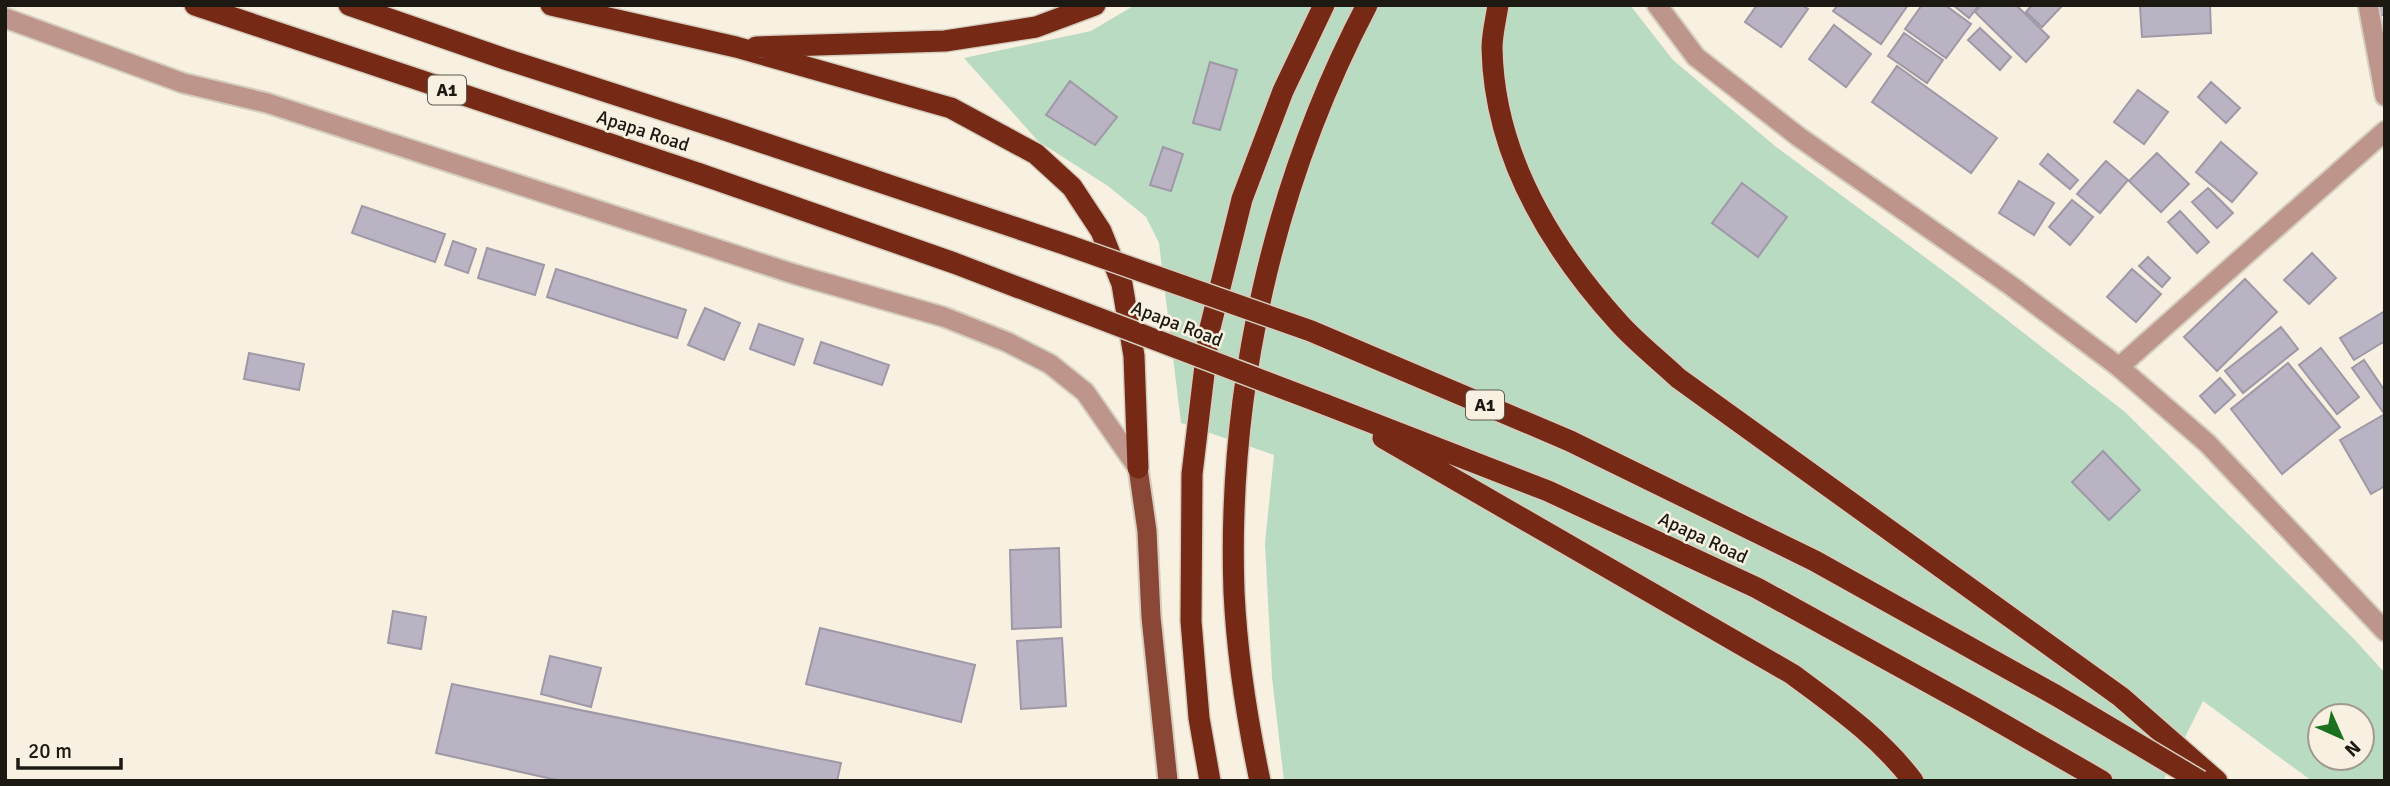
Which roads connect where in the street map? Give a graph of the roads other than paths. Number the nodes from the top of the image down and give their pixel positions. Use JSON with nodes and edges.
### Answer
{"nodes":[{"id":1,"x":195,"y":5,"type":"edge"},
{"id":2,"x":349,"y":5,"type":"edge"},
{"id":3,"x":551,"y":5,"type":"edge"},
{"id":4,"x":1095,"y":5,"type":"edge"},
{"id":5,"x":1325,"y":5,"type":"edge"},
{"id":6,"x":1367,"y":5,"type":"edge"},
{"id":7,"x":1498,"y":5,"type":"edge"},
{"id":8,"x":1657,"y":5,"type":"edge"},
{"id":9,"x":2368,"y":5,"type":"edge"},
{"id":10,"x":5,"y":18,"type":"edge"},
{"id":11,"x":736,"y":47,"type":"junction"},
{"id":12,"x":2385,"y":96,"type":"edge"},
{"id":13,"x":2385,"y":131,"type":"edge"},
{"id":14,"x":2119,"y":367,"type":"junction"},
{"id":15,"x":1324,"y":404,"type":"junction"},
{"id":16,"x":1138,"y":468,"type":"junction"},
{"id":17,"x":2385,"y":631,"type":"edge"},
{"id":18,"x":1168,"y":781,"type":"edge"},
{"id":19,"x":1210,"y":781,"type":"edge"},
{"id":20,"x":1260,"y":781,"type":"edge"},
{"id":21,"x":1913,"y":781,"type":"edge"},
{"id":22,"x":2102,"y":781,"type":"edge"},
{"id":23,"x":2200,"y":781,"type":"edge"},
{"id":24,"x":2217,"y":781,"type":"edge"}],
"edges":[{"from":1,"to":15,"type":"highway","name":"Apapa Road","number":"A1","bridge":true},
{"from":2,"to":23,"type":"highway","name":"Apapa Road","number":"A1","bridge":true},
{"from":3,"to":11,"type":"highway"},
{"from":4,"to":11,"type":"highway"},
{"from":5,"to":19,"type":"highway"},
{"from":6,"to":20,"type":"highway"},
{"from":7,"to":24,"type":"highway"},
{"from":8,"to":14,"type":"street"},
{"from":9,"to":12,"type":"street"},
{"from":10,"to":16,"type":"street"},
{"from":11,"to":16,"type":"highway"},
{"from":13,"to":14,"type":"street"},
{"from":14,"to":17,"type":"street"},
{"from":15,"to":21,"type":"highway"},
{"from":15,"to":22,"type":"highway","name":"Apapa Road","number":"A1"},
{"from":16,"to":18,"type":"main road"}]}
